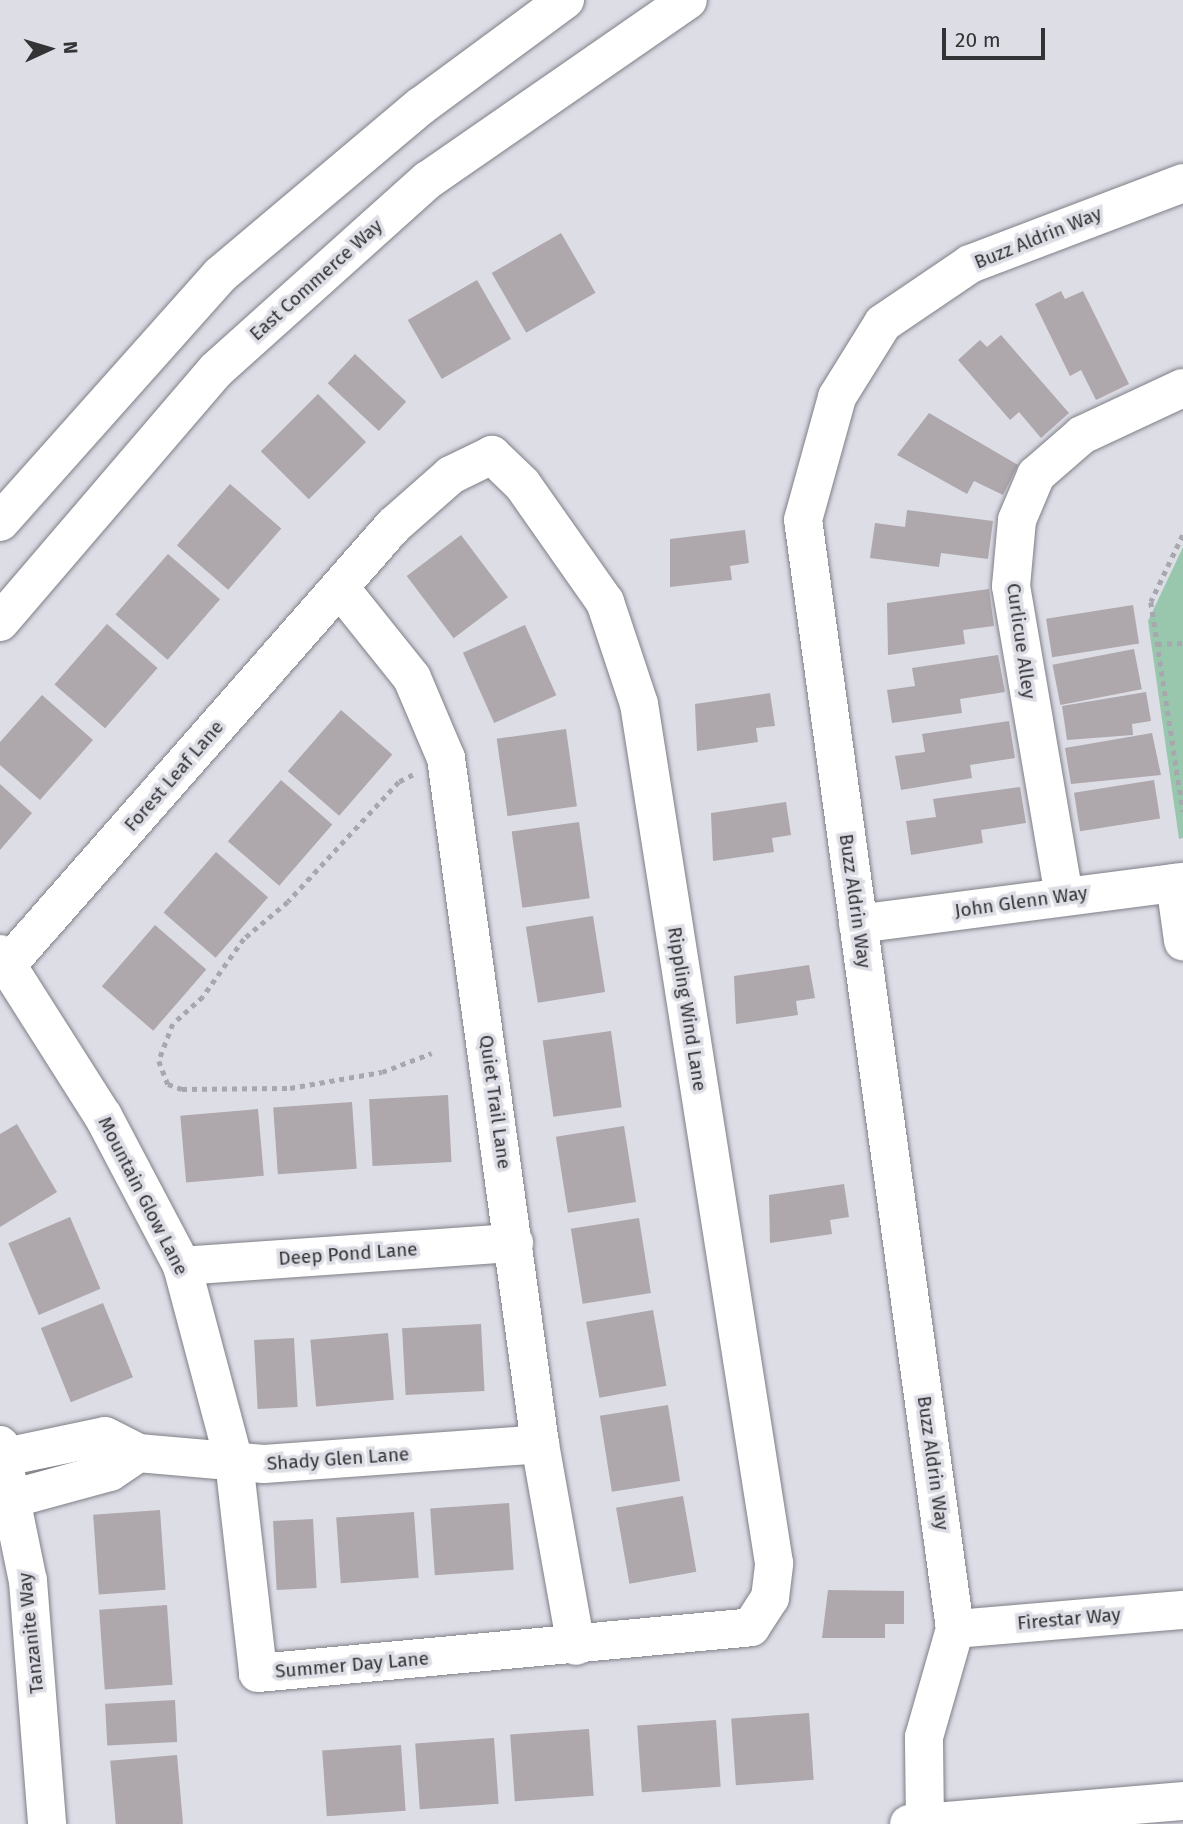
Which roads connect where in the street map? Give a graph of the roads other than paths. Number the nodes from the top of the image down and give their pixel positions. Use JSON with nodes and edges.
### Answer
{"nodes":[{"id":1,"x":565,"y":0,"type":"edge"},
{"id":2,"x":688,"y":0,"type":"edge"},
{"id":3,"x":1180,"y":191,"type":"edge"},
{"id":4,"x":1183,"y":388,"type":"edge"},
{"id":5,"x":0,"y":522,"type":"edge"},
{"id":6,"x":340,"y":588,"type":"junction"},
{"id":7,"x":0,"y":622,"type":"edge"},
{"id":8,"x":1179,"y":882,"type":"edge"},
{"id":9,"x":1064,"y":896,"type":"junction"},
{"id":10,"x":858,"y":924,"type":"junction"},
{"id":11,"x":1183,"y":941,"type":"edge"},
{"id":12,"x":4,"y":959,"type":"edge"},
{"id":13,"x":513,"y":1242,"type":"junction"},
{"id":14,"x":182,"y":1266,"type":"junction"},
{"id":15,"x":540,"y":1444,"type":"junction"},
{"id":16,"x":138,"y":1452,"type":"junction"},
{"id":17,"x":1,"y":1453,"type":"edge"},
{"id":18,"x":234,"y":1461,"type":"junction"},
{"id":19,"x":5,"y":1502,"type":"edge"},
{"id":20,"x":1183,"y":1610,"type":"edge"},
{"id":21,"x":955,"y":1629,"type":"junction"},
{"id":22,"x":576,"y":1646,"type":"junction"},
{"id":23,"x":1183,"y":1801,"type":"edge"},
{"id":24,"x":47,"y":1824,"type":"edge"},
{"id":25,"x":920,"y":1824,"type":"edge"}],
"edges":[{"from":1,"to":5,"type":"street"},
{"from":2,"to":7,"type":"street","name":"East Commerce Way"},
{"from":3,"to":10,"type":"street","name":"Buzz Aldrin Way"},
{"from":4,"to":9,"type":"street","name":"Curlicue Alley"},
{"from":6,"to":12,"type":"street","name":"Forest Leaf Lane"},
{"from":6,"to":13,"type":"street","name":"Quiet Trail Lane"},
{"from":6,"to":22,"type":"street","name":"Rippling Wind Lane"},
{"from":8,"to":9,"type":"street","name":"John Glenn Way"},
{"from":8,"to":11,"type":"street"},
{"from":9,"to":10,"type":"street","name":"John Glenn Way"},
{"from":10,"to":21,"type":"street","name":"Buzz Aldrin Way"},
{"from":12,"to":14,"type":"street","name":"Mountain Glow Lane"},
{"from":13,"to":14,"type":"street","name":"Deep Pond Lane"},
{"from":13,"to":15,"type":"street","name":"Quiet Trail Lane"},
{"from":14,"to":18,"type":"street","name":"Mountain Glow Lane"},
{"from":15,"to":18,"type":"street","name":"Shady Glen Lane"},
{"from":15,"to":22,"type":"street","name":"Quiet Trail Lane"},
{"from":16,"to":17,"type":"street","name":"Shady Glen Lane"},
{"from":16,"to":18,"type":"street","name":"Shady Glen Lane"},
{"from":16,"to":19,"type":"street"},
{"from":17,"to":19,"type":"street","name":"Tanzanite Way"},
{"from":18,"to":22,"type":"street","name":"Summer Day Lane"},
{"from":19,"to":24,"type":"street","name":"Tanzanite Way"},
{"from":20,"to":21,"type":"street","name":"Firestar Way"},
{"from":21,"to":25,"type":"street","name":"Buzz Aldrin Way"},
{"from":23,"to":25,"type":"street"}]}
